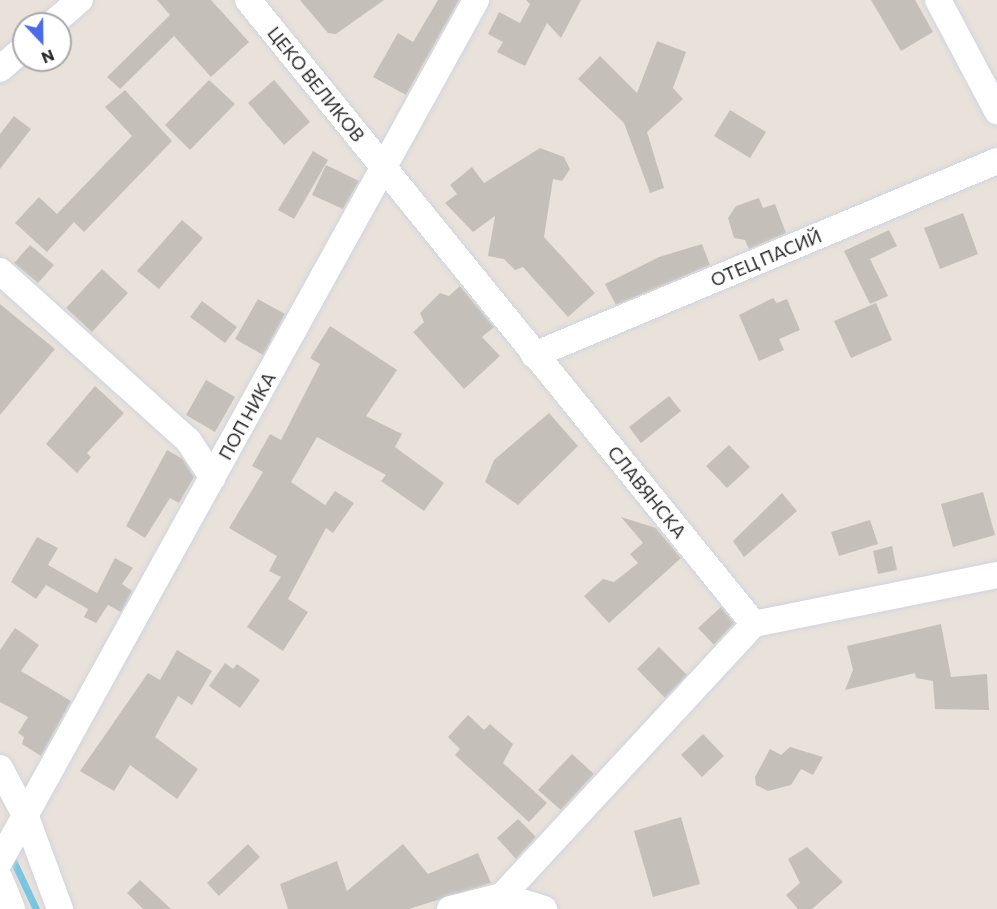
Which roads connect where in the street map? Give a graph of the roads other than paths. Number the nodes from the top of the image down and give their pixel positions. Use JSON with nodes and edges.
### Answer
{"nodes":[{"id":1,"x":80,"y":0,"type":"edge"},
{"id":2,"x":248,"y":0,"type":"edge"},
{"id":3,"x":476,"y":0,"type":"edge"},
{"id":4,"x":938,"y":0,"type":"edge"},
{"id":5,"x":66,"y":12,"type":"edge"},
{"id":6,"x":12,"y":58,"type":"edge"},
{"id":7,"x":0,"y":69,"type":"edge"},
{"id":8,"x":997,"y":111,"type":"edge"},
{"id":9,"x":997,"y":161,"type":"edge"},
{"id":10,"x":384,"y":167,"type":"junction"},
{"id":11,"x":0,"y":271,"type":"edge"},
{"id":12,"x":534,"y":355,"type":"junction"},
{"id":13,"x":213,"y":478,"type":"junction"},
{"id":14,"x":997,"y":575,"type":"edge"},
{"id":15,"x":754,"y":624,"type":"junction"},
{"id":16,"x":0,"y":768,"type":"edge"},
{"id":17,"x":21,"y":824,"type":"junction"},
{"id":18,"x":1,"y":866,"type":"edge"},
{"id":19,"x":502,"y":896,"type":"junction"},
{"id":20,"x":12,"y":909,"type":"edge"},
{"id":21,"x":60,"y":909,"type":"edge"},
{"id":22,"x":450,"y":909,"type":"edge"},
{"id":23,"x":544,"y":909,"type":"edge"}],
"edges":[{"from":1,"to":5,"type":"street"},
{"from":2,"to":10,"type":"street","name":"ЦЕКО ВЕЛИКОВ"},
{"from":3,"to":10,"type":"street","name":"ПОП НИКА"},
{"from":4,"to":8,"type":"street"},
{"from":6,"to":7,"type":"street"},
{"from":9,"to":12,"type":"street","name":"ОТЕЦ ПАСИЙ"},
{"from":10,"to":12,"type":"street","name":"СЛАВЯНСКА"},
{"from":10,"to":13,"type":"street","name":"ПОП НИКА"},
{"from":11,"to":13,"type":"street"},
{"from":12,"to":15,"type":"street","name":"СЛАВЯНСКА"},
{"from":13,"to":17,"type":"street","name":"ПОП НИКА"},
{"from":14,"to":15,"type":"street"},
{"from":15,"to":19,"type":"street"},
{"from":16,"to":17,"type":"street"},
{"from":17,"to":18,"type":"street","name":"ПОП НИКА"},
{"from":17,"to":21,"type":"street"},
{"from":18,"to":20,"type":"street"},
{"from":19,"to":22,"type":"street"},
{"from":19,"to":23,"type":"street"}]}
